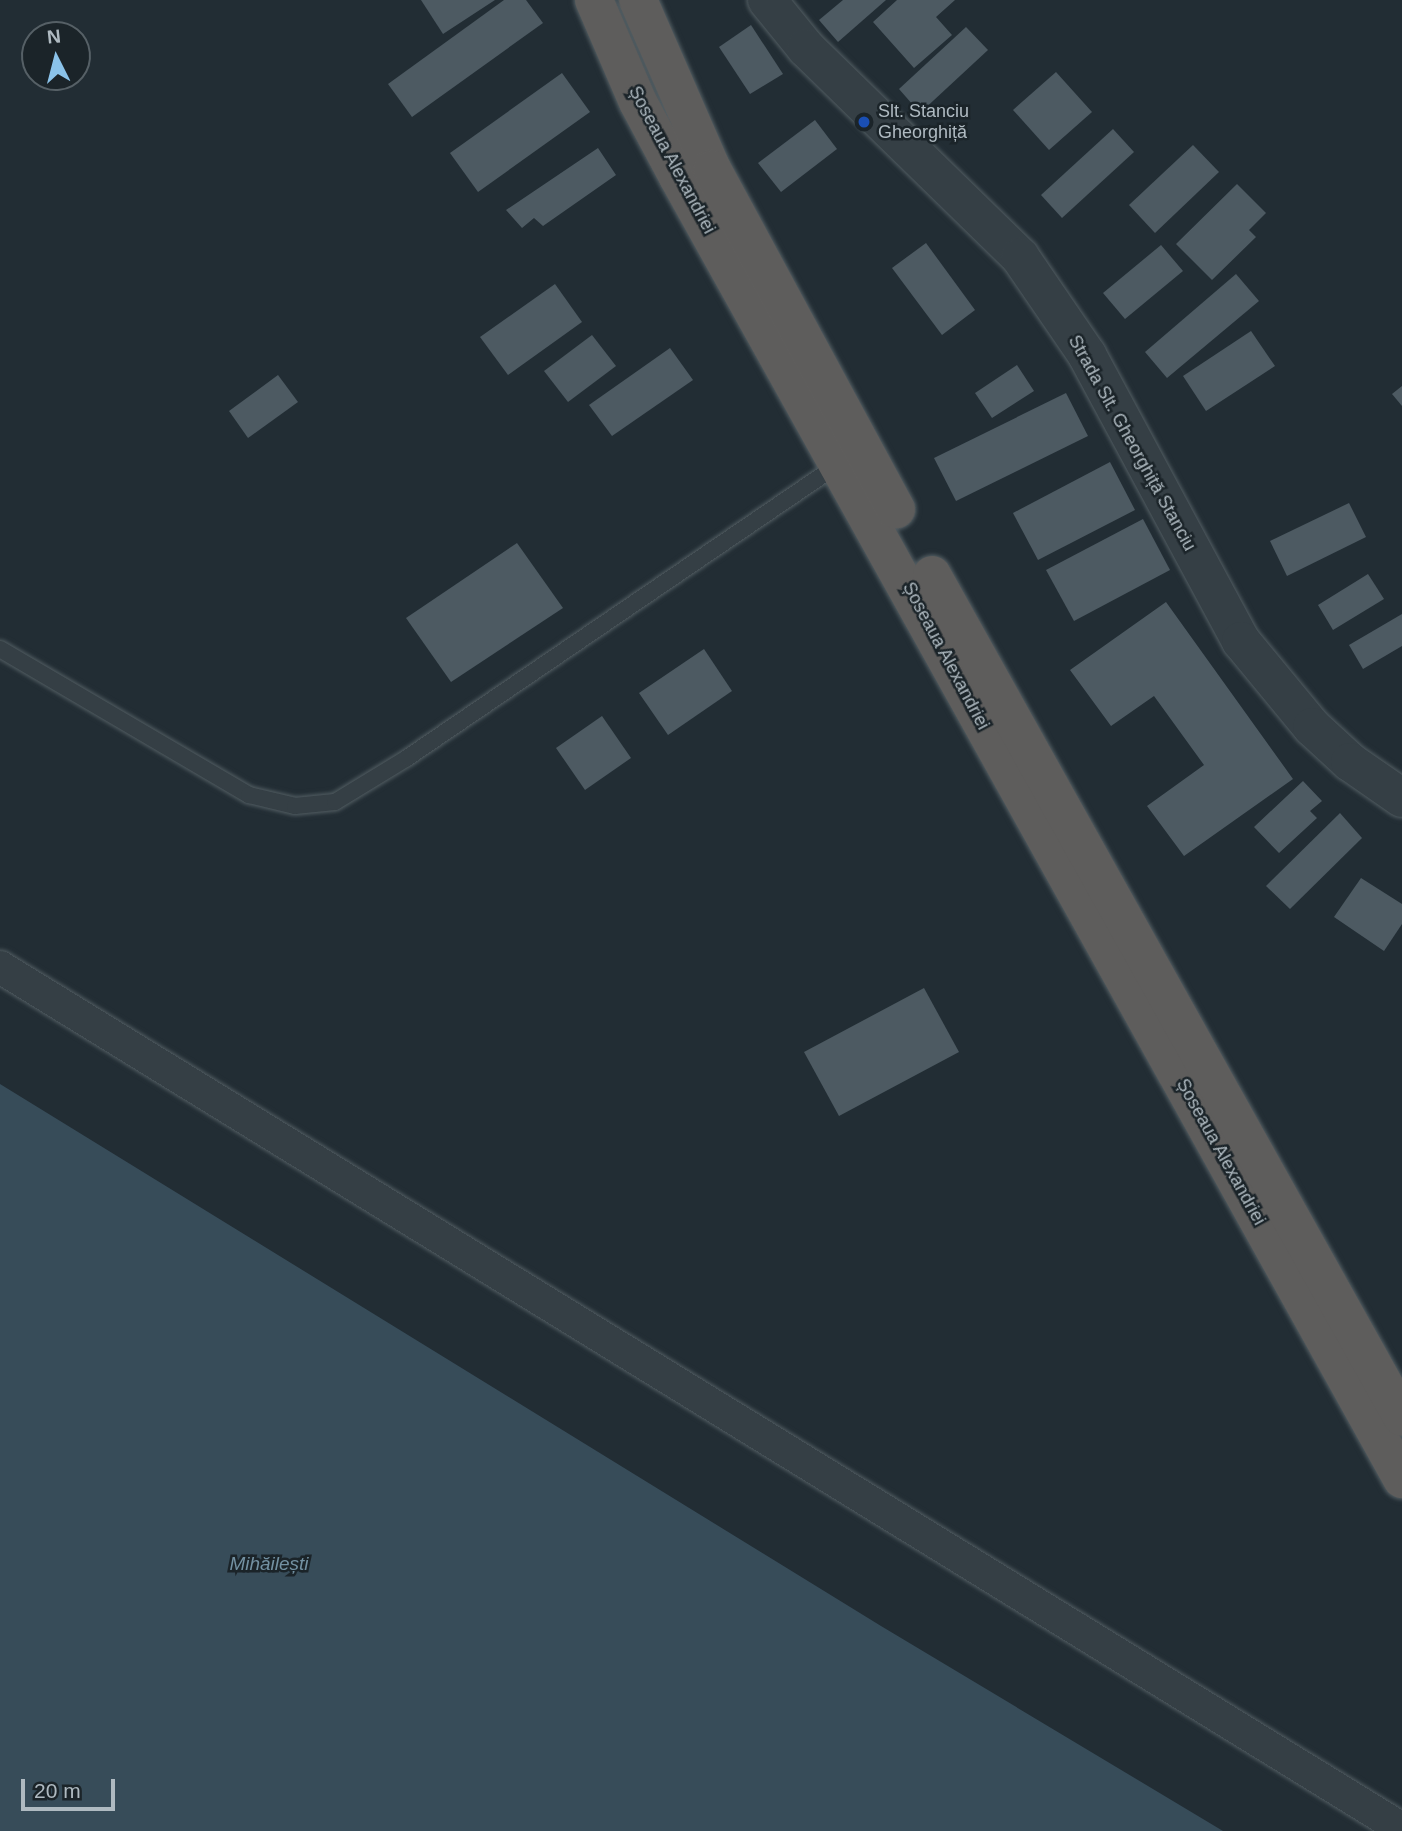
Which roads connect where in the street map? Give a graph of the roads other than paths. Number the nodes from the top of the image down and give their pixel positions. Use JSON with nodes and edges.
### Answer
{"nodes":[{"id":1,"x":594,"y":0,"type":"edge"},
{"id":2,"x":638,"y":0,"type":"edge"},
{"id":3,"x":767,"y":0,"type":"edge"},
{"id":4,"x":839,"y":464,"type":"junction"},
{"id":5,"x":0,"y":649,"type":"edge"},
{"id":6,"x":1402,"y":798,"type":"edge"},
{"id":7,"x":0,"y":967,"type":"edge"},
{"id":8,"x":1321,"y":1301,"type":"junction"},
{"id":9,"x":1402,"y":1417,"type":"edge"},
{"id":10,"x":1402,"y":1479,"type":"edge"},
{"id":11,"x":1402,"y":1829,"type":"edge"}],
"edges":[{"from":1,"to":4,"type":"highway","name":"Șoseaua Alexandriei"},
{"from":2,"to":8,"type":"highway","name":"Șoseaua Alexandriei"},
{"from":3,"to":6,"type":"street","name":"Strada Slt. Gheorghiță Stanciu"},
{"from":4,"to":5,"type":"lane"},
{"from":4,"to":8,"type":"highway","name":"Șoseaua Alexandriei"},
{"from":7,"to":11,"type":"street"},
{"from":8,"to":9,"type":"highway"},
{"from":8,"to":10,"type":"highway"}]}
